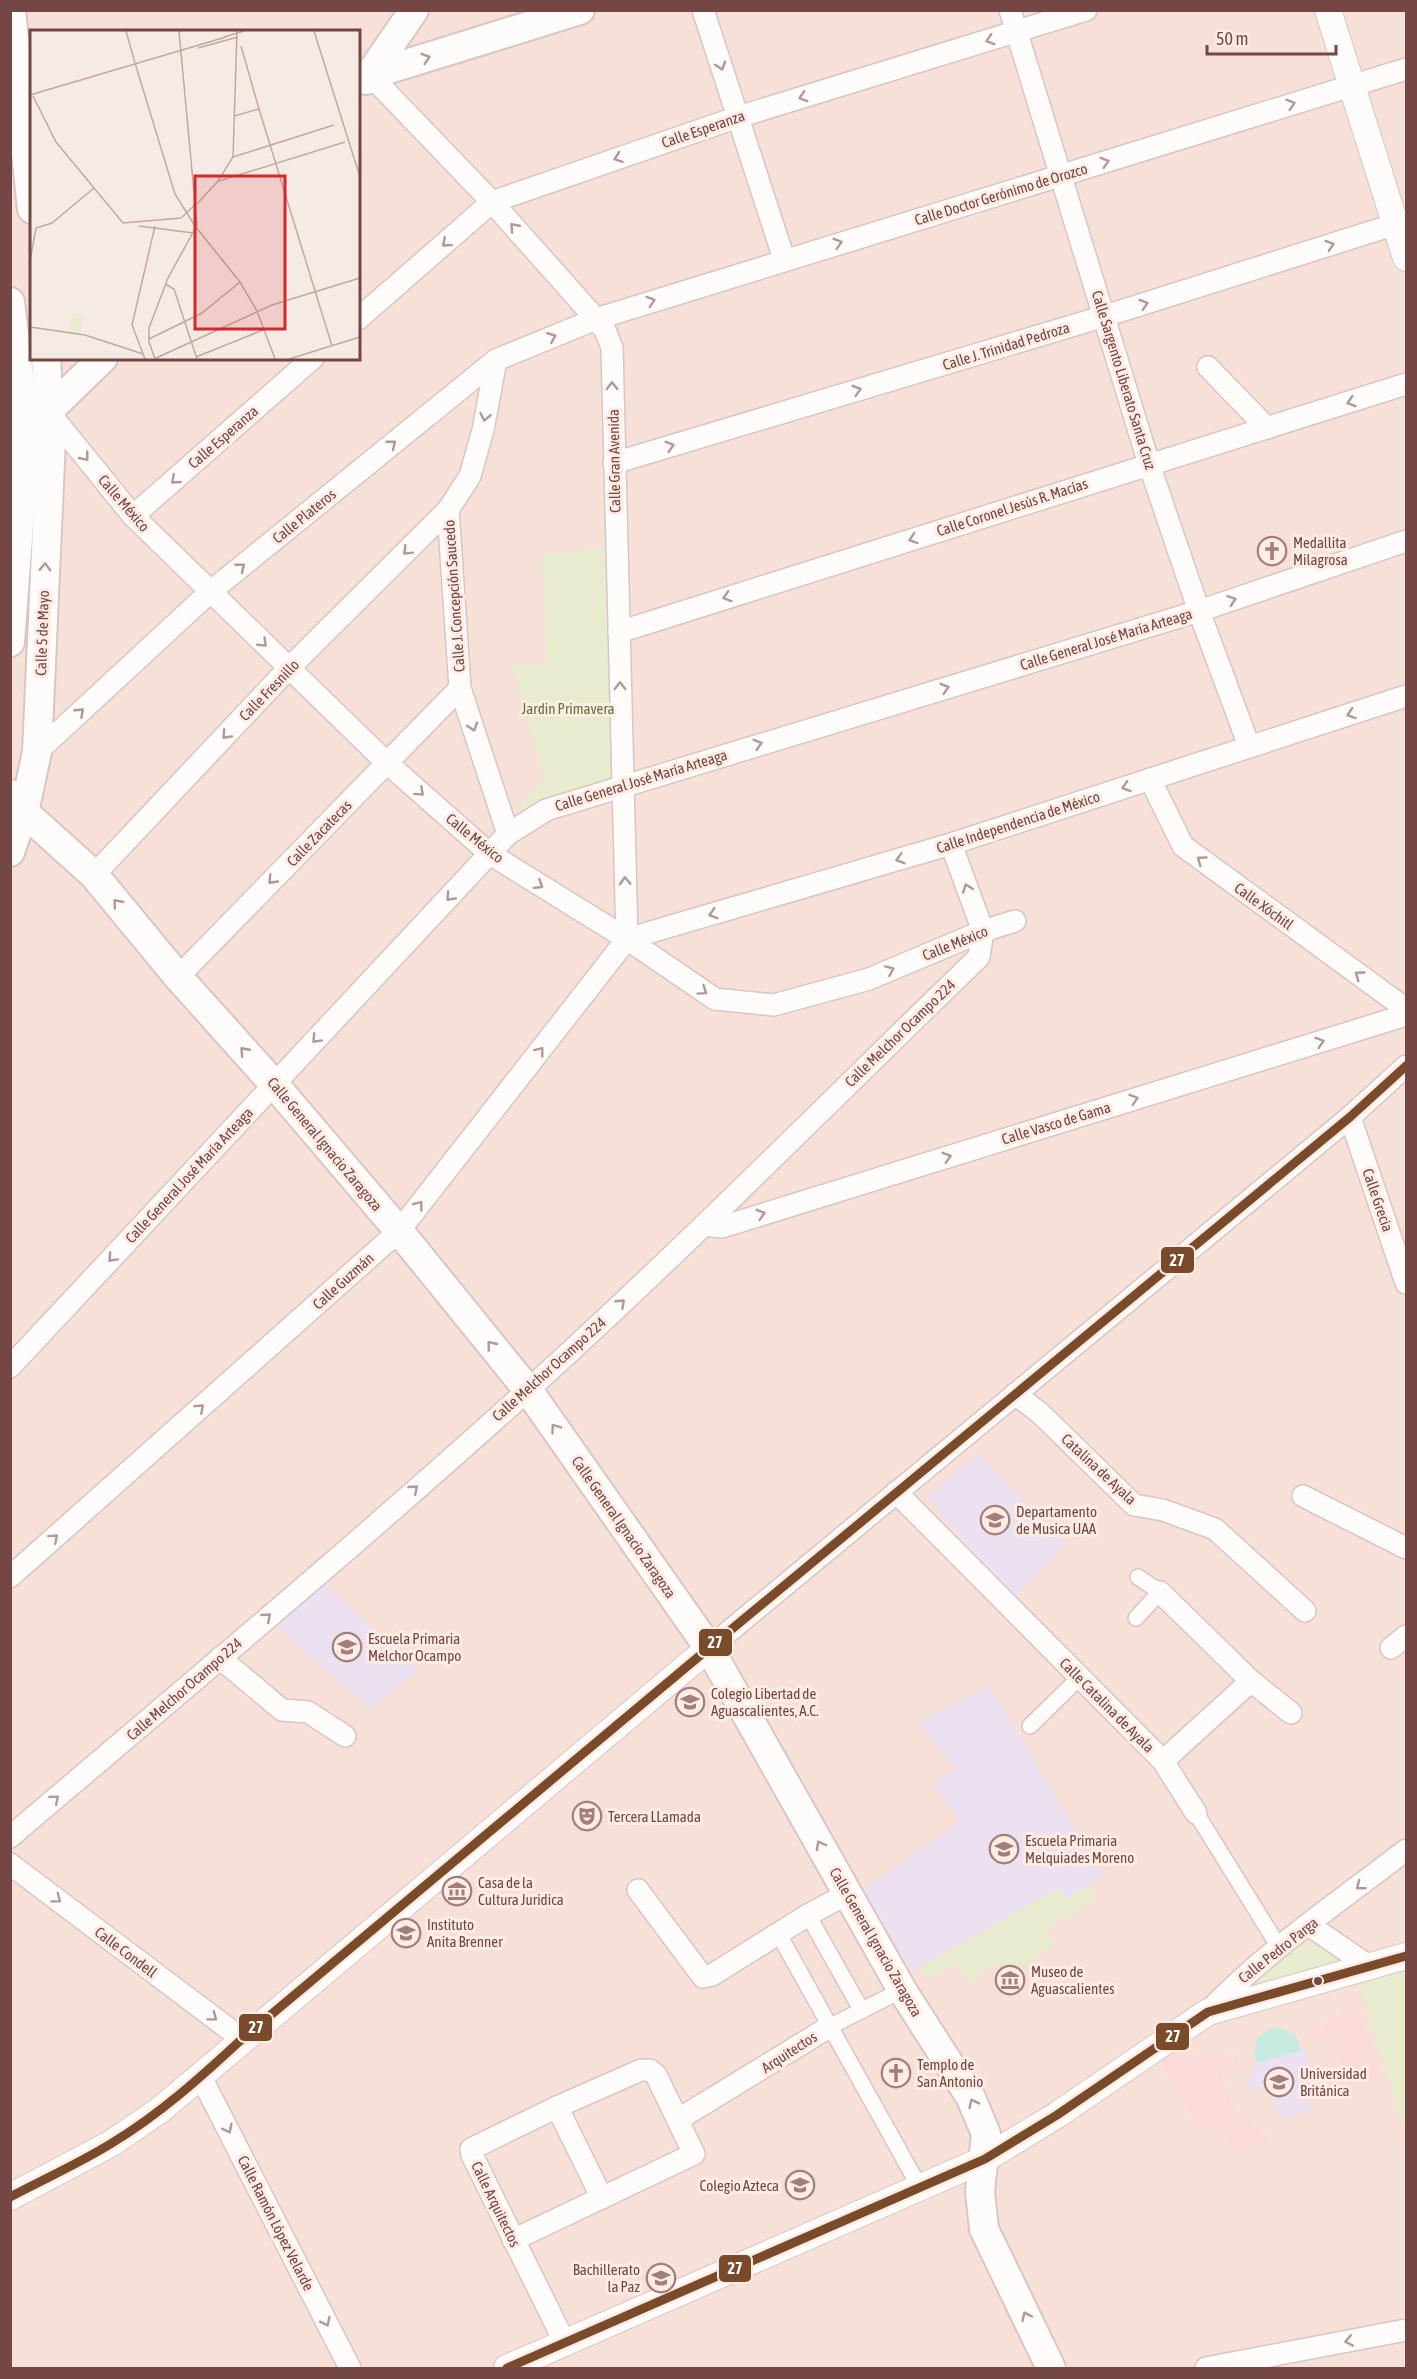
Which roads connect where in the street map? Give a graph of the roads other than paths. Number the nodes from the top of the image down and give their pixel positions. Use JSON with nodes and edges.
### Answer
{"nodes":[{"id":1,"x":11,"y":10,"type":"edge"},
{"id":2,"x":414,"y":10,"type":"edge"},
{"id":3,"x":580,"y":10,"type":"edge"},
{"id":4,"x":703,"y":10,"type":"edge"},
{"id":5,"x":1010,"y":10,"type":"edge"},
{"id":6,"x":1086,"y":10,"type":"edge"},
{"id":7,"x":1328,"y":10,"type":"edge"},
{"id":8,"x":1017,"y":32,"type":"junction"},
{"id":9,"x":1407,"y":69,"type":"edge"},
{"id":10,"x":364,"y":82,"type":"edge"},
{"id":11,"x":1351,"y":85,"type":"junction"},
{"id":12,"x":738,"y":117,"type":"junction"},
{"id":13,"x":30,"y":173,"type":"edge"},
{"id":14,"x":1062,"y":176,"type":"junction"},
{"id":15,"x":492,"y":202,"type":"junction"},
{"id":16,"x":1396,"y":224,"type":"junction"},
{"id":17,"x":1407,"y":258,"type":"edge"},
{"id":18,"x":784,"y":259,"type":"junction"},
{"id":19,"x":10,"y":302,"type":"edge"},
{"id":20,"x":1105,"y":316,"type":"junction"},
{"id":21,"x":360,"y":317,"type":"edge"},
{"id":22,"x":596,"y":319,"type":"junction"},
{"id":23,"x":46,"y":360,"type":"edge"},
{"id":24,"x":101,"y":360,"type":"edge"},
{"id":25,"x":312,"y":360,"type":"edge"},
{"id":26,"x":496,"y":360,"type":"junction"},
{"id":27,"x":1208,"y":367,"type":"dead end"},
{"id":28,"x":1407,"y":384,"type":"edge"},
{"id":29,"x":48,"y":411,"type":"junction"},
{"id":30,"x":1268,"y":428,"type":"junction"},
{"id":31,"x":18,"y":441,"type":"edge"},
{"id":32,"x":614,"y":463,"type":"junction"},
{"id":33,"x":1149,"y":464,"type":"junction"},
{"id":34,"x":448,"y":510,"type":"junction"},
{"id":35,"x":133,"y":516,"type":"junction"},
{"id":36,"x":1407,"y":540,"type":"edge"},
{"id":37,"x":210,"y":592,"type":"junction"},
{"id":38,"x":1199,"y":611,"type":"junction"},
{"id":39,"x":619,"y":632,"type":"junction"},
{"id":40,"x":10,"y":642,"type":"edge"},
{"id":41,"x":289,"y":668,"type":"junction"},
{"id":42,"x":460,"y":688,"type":"junction"},
{"id":43,"x":1407,"y":696,"type":"edge"},
{"id":44,"x":1248,"y":746,"type":"junction"},
{"id":45,"x":37,"y":752,"type":"junction"},
{"id":46,"x":387,"y":763,"type":"junction"},
{"id":47,"x":1150,"y":779,"type":"junction"},
{"id":48,"x":622,"y":786,"type":"junction"},
{"id":49,"x":17,"y":803,"type":"edge"},
{"id":50,"x":508,"y":834,"type":"junction"},
{"id":51,"x":951,"y":844,"type":"junction"},
{"id":52,"x":10,"y":852,"type":"edge"},
{"id":53,"x":490,"y":854,"type":"junction"},
{"id":54,"x":94,"y":875,"type":"junction"},
{"id":55,"x":1016,"y":921,"type":"dead end"},
{"id":56,"x":983,"y":931,"type":"junction"},
{"id":57,"x":627,"y":939,"type":"junction"},
{"id":58,"x":178,"y":977,"type":"junction"},
{"id":59,"x":1407,"y":1009,"type":"edge"},
{"id":60,"x":1407,"y":1015,"type":"edge"},
{"id":61,"x":1407,"y":1066,"type":"edge"},
{"id":62,"x":274,"y":1084,"type":"junction"},
{"id":63,"x":1350,"y":1117,"type":"junction"},
{"id":64,"x":705,"y":1225,"type":"junction"},
{"id":65,"x":399,"y":1231,"type":"junction"},
{"id":66,"x":1407,"y":1284,"type":"edge"},
{"id":67,"x":10,"y":1367,"type":"edge"},
{"id":68,"x":528,"y":1390,"type":"junction"},
{"id":69,"x":1016,"y":1394,"type":"junction"},
{"id":70,"x":896,"y":1492,"type":"junction"},
{"id":71,"x":1303,"y":1496,"type":"dead end"},
{"id":72,"x":1407,"y":1548,"type":"edge"},
{"id":73,"x":10,"y":1577,"type":"edge"},
{"id":74,"x":1138,"y":1577,"type":"dead end"},
{"id":75,"x":1160,"y":1592,"type":"junction"},
{"id":76,"x":1305,"y":1611,"type":"dead end"},
{"id":77,"x":1136,"y":1618,"type":"dead end"},
{"id":78,"x":709,"y":1648,"type":"junction"},
{"id":79,"x":220,"y":1658,"type":"junction"},
{"id":80,"x":1079,"y":1678,"type":"junction"},
{"id":81,"x":1251,"y":1681,"type":"junction"},
{"id":82,"x":1291,"y":1713,"type":"dead end"},
{"id":83,"x":1030,"y":1726,"type":"dead end"},
{"id":84,"x":345,"y":1736,"type":"dead end"},
{"id":85,"x":1163,"y":1761,"type":"junction"},
{"id":86,"x":1196,"y":1813,"type":"joint"},
{"id":87,"x":10,"y":1837,"type":"edge"},
{"id":88,"x":1407,"y":1850,"type":"edge"},
{"id":89,"x":11,"y":1865,"type":"edge"},
{"id":90,"x":638,"y":1890,"type":"dead end"},
{"id":91,"x":848,"y":1894,"type":"junction"},
{"id":92,"x":808,"y":1915,"type":"junction"},
{"id":93,"x":1309,"y":1925,"type":"junction"},
{"id":94,"x":778,"y":1933,"type":"junction"},
{"id":95,"x":1279,"y":1947,"type":"junction"},
{"id":96,"x":1407,"y":1956,"type":"edge"},
{"id":97,"x":1370,"y":1967,"type":"junction"},
{"id":98,"x":902,"y":1990,"type":"junction"},
{"id":99,"x":862,"y":2011,"type":"junction"},
{"id":100,"x":1208,"y":2012,"type":"junction"},
{"id":101,"x":829,"y":2027,"type":"junction"},
{"id":102,"x":242,"y":2039,"type":"junction"},
{"id":103,"x":201,"y":2077,"type":"junction"},
{"id":104,"x":557,"y":2107,"type":"junction"},
{"id":105,"x":679,"y":2119,"type":"junction"},
{"id":106,"x":985,"y":2159,"type":"junction"},
{"id":107,"x":920,"y":2186,"type":"junction"},
{"id":108,"x":10,"y":2197,"type":"edge"},
{"id":109,"x":602,"y":2198,"type":"junction"},
{"id":110,"x":513,"y":2240,"type":"junction"},
{"id":111,"x":1407,"y":2330,"type":"edge"},
{"id":112,"x":565,"y":2343,"type":"junction"},
{"id":113,"x":350,"y":2368,"type":"edge"},
{"id":114,"x":507,"y":2368,"type":"edge"},
{"id":115,"x":1051,"y":2368,"type":"edge"},
{"id":116,"x":1206,"y":2368,"type":"edge"}],
"edges":[{"from":1,"to":13,"type":"main road"},
{"from":2,"to":10,"type":"main road"},
{"from":10,"to":3,"type":"main road","one_way":true},
{"from":4,"to":12,"type":"street","one_way":true},
{"from":5,"to":8,"type":"street","name":"Calle Sargento Liberato Santa Cruz"},
{"from":6,"to":8,"type":"street","name":"Calle Esperanza"},
{"from":7,"to":11,"type":"street"},
{"from":8,"to":12,"type":"street","name":"Calle Esperanza","one_way":true},
{"from":8,"to":14,"type":"street","name":"Calle Sargento Liberato Santa Cruz"},
{"from":9,"to":11,"type":"street","name":"Calle Doctor Gerónimo de Orozco"},
{"from":10,"to":15,"type":"street","name":"Calle Gran Avenida"},
{"from":14,"to":11,"type":"street","name":"Calle Doctor Gerónimo de Orozco","one_way":true},
{"from":11,"to":16,"type":"street"},
{"from":12,"to":15,"type":"street","name":"Calle Esperanza","one_way":true},
{"from":12,"to":18,"type":"street"},
{"from":18,"to":14,"type":"street","name":"Calle Doctor Gerónimo de Orozco","one_way":true},
{"from":14,"to":20,"type":"street","name":"Calle Sargento Liberato Santa Cruz"},
{"from":15,"to":21,"type":"street","name":"Calle Esperanza","one_way":true},
{"from":22,"to":15,"type":"street","name":"Calle Gran Avenida","one_way":true},
{"from":16,"to":17,"type":"street"},
{"from":20,"to":16,"type":"street","name":"Calle J. Trinidad Pedroza","one_way":true},
{"from":22,"to":18,"type":"street","name":"Calle Doctor Gerónimo de Orozco","one_way":true},
{"from":19,"to":31,"type":"main road","name":"Calle 5 de Mayo"},
{"from":32,"to":20,"type":"street","name":"Calle J. Trinidad Pedroza","one_way":true},
{"from":20,"to":33,"type":"street","name":"Calle Sargento Liberato Santa Cruz"},
{"from":26,"to":22,"type":"street","name":"Calle Plateros","one_way":true},
{"from":32,"to":22,"type":"street","name":"Calle Gran Avenida","one_way":true},
{"from":23,"to":29,"type":"main road","name":"Calle 5 de Mayo"},
{"from":24,"to":29,"type":"main road"},
{"from":25,"to":35,"type":"street","name":"Calle Esperanza","one_way":true},
{"from":26,"to":34,"type":"street","name":"Calle J. Concepción Saucedo","one_way":true},
{"from":37,"to":26,"type":"street","name":"Calle Plateros","one_way":true},
{"from":27,"to":30,"type":"street"},
{"from":28,"to":30,"type":"street","name":"Calle Coronel Jesús R. Macías","one_way":true},
{"from":29,"to":31,"type":"main road"},
{"from":29,"to":35,"type":"street","name":"Calle México","one_way":true},
{"from":45,"to":29,"type":"main road","name":"Calle 5 de Mayo","one_way":true},
{"from":30,"to":33,"type":"street","name":"Calle Coronel Jesús R. Macías"},
{"from":31,"to":40,"type":"main road","name":"Calle 5 de Mayo"},
{"from":32,"to":39,"type":"street","name":"Calle Gran Avenida"},
{"from":33,"to":38,"type":"street","name":"Calle Sargento Liberato Santa Cruz"},
{"from":33,"to":39,"type":"street","name":"Calle Coronel Jesús R. Macías","one_way":true},
{"from":34,"to":41,"type":"street","name":"Calle Fresnillo","one_way":true},
{"from":34,"to":42,"type":"street","name":"Calle J. Concepción Saucedo"},
{"from":35,"to":37,"type":"street","name":"Calle México"},
{"from":38,"to":36,"type":"street","name":"Calle General José María Arteaga","one_way":true},
{"from":37,"to":41,"type":"street","name":"Calle México","one_way":true},
{"from":45,"to":37,"type":"street","name":"Calle Plateros","one_way":true},
{"from":38,"to":44,"type":"street","name":"Calle Sargento Liberato Santa Cruz"},
{"from":48,"to":38,"type":"street","name":"Calle General José María Arteaga","one_way":true},
{"from":48,"to":39,"type":"street","name":"Calle Gran Avenida","one_way":true},
{"from":41,"to":46,"type":"street","name":"Calle México"},
{"from":41,"to":54,"type":"street","name":"Calle Fresnillo","one_way":true},
{"from":42,"to":46,"type":"street","name":"Calle Zacatecas"},
{"from":42,"to":50,"type":"street","name":"Calle J. Concepción Saucedo","one_way":true},
{"from":43,"to":44,"type":"street","name":"Calle Independencia de México","one_way":true},
{"from":44,"to":47,"type":"street","name":"Calle Independencia de México"},
{"from":45,"to":49,"type":"main road","name":"Calle 5 de Mayo"},
{"from":46,"to":53,"type":"street","name":"Calle México","one_way":true},
{"from":46,"to":58,"type":"street","name":"Calle Zacatecas","one_way":true},
{"from":47,"to":51,"type":"street","name":"Calle Independencia de México","one_way":true},
{"from":59,"to":47,"type":"street","name":"Calle Xóchitl","one_way":true},
{"from":48,"to":50,"type":"street","name":"Calle General José María Arteaga"},
{"from":57,"to":48,"type":"street","name":"Calle Gran Avenida","one_way":true},
{"from":49,"to":52,"type":"main road","name":"Calle 5 de Mayo"},
{"from":49,"to":54,"type":"main road","name":"Calle General Ignacio Zaragoza"},
{"from":50,"to":53,"type":"street","name":"Calle General José María Arteaga"},
{"from":56,"to":51,"type":"street","one_way":true},
{"from":51,"to":57,"type":"street","name":"Calle Independencia de México","one_way":true},
{"from":53,"to":57,"type":"street","name":"Calle México","one_way":true},
{"from":53,"to":62,"type":"street","name":"Calle General José María Arteaga","one_way":true},
{"from":58,"to":54,"type":"main road","name":"Calle General Ignacio Zaragoza","one_way":true},
{"from":55,"to":56,"type":"street","name":"Calle México"},
{"from":57,"to":56,"type":"street","name":"Calle México","one_way":true},
{"from":56,"to":64,"type":"street","name":"Calle Melchor Ocampo 224"},
{"from":65,"to":57,"type":"street","name":"Calle Guzmán","one_way":true},
{"from":62,"to":58,"type":"main road","name":"Calle General Ignacio Zaragoza","one_way":true},
{"from":64,"to":60,"type":"street","name":"Calle Vasco de Gama","one_way":true},
{"from":61,"to":63,"type":"street"},
{"from":62,"to":65,"type":"main road","name":"Calle General Ignacio Zaragoza"},
{"from":62,"to":67,"type":"street","name":"Calle General José María Arteaga","one_way":true},
{"from":63,"to":66,"type":"street","name":"Calle Grecia"},
{"from":63,"to":69,"type":"street"},
{"from":68,"to":64,"type":"street","name":"Calle Melchor Ocampo 224","one_way":true},
{"from":68,"to":65,"type":"main road","name":"Calle General Ignacio Zaragoza","one_way":true},
{"from":73,"to":65,"type":"street","name":"Calle Guzmán","one_way":true},
{"from":78,"to":68,"type":"main road","name":"Calle General Ignacio Zaragoza","one_way":true},
{"from":79,"to":68,"type":"street","name":"Calle Melchor Ocampo 224","one_way":true},
{"from":69,"to":70,"type":"street"},
{"from":69,"to":76,"type":"street","name":"Catalina de Ayala"},
{"from":70,"to":78,"type":"street"},
{"from":70,"to":80,"type":"street","name":"Calle Catalina de Ayala"},
{"from":71,"to":72,"type":"street"},
{"from":74,"to":75,"type":"street"},
{"from":75,"to":77,"type":"street"},
{"from":75,"to":81,"type":"street"},
{"from":91,"to":78,"type":"main road","name":"Calle General Ignacio Zaragoza","one_way":true},
{"from":78,"to":102,"type":"street"},
{"from":79,"to":84,"type":"street"},
{"from":87,"to":79,"type":"street","name":"Calle Melchor Ocampo 224","one_way":true},
{"from":80,"to":83,"type":"street"},
{"from":80,"to":85,"type":"street","name":"Calle Catalina de Ayala"},
{"from":81,"to":82,"type":"street"},
{"from":81,"to":85,"type":"street"},
{"from":85,"to":86,"type":"street","name":"Calle Catalina de Ayala"},
{"from":86,"to":95,"type":"street","name":"Calle Catalina de Ayala"},
{"from":88,"to":93,"type":"street","name":"Calle Pedro Parga","one_way":true},
{"from":89,"to":102,"type":"street","name":"Calle Condell","one_way":true},
{"from":90,"to":94,"type":"street"},
{"from":91,"to":92,"type":"street"},
{"from":91,"to":98,"type":"main road","name":"Calle General Ignacio Zaragoza"},
{"from":92,"to":94,"type":"street"},
{"from":92,"to":99,"type":"street"},
{"from":93,"to":95,"type":"street","name":"Calle Pedro Parga"},
{"from":93,"to":97,"type":"street"},
{"from":94,"to":101,"type":"street"},
{"from":95,"to":100,"type":"street","name":"Calle Pedro Parga"},
{"from":96,"to":97,"type":"street"},
{"from":97,"to":100,"type":"street"},
{"from":98,"to":99,"type":"street","name":"Arquitectos"},
{"from":106,"to":98,"type":"main road","name":"Calle General Ignacio Zaragoza","one_way":true},
{"from":99,"to":101,"type":"street","name":"Arquitectos"},
{"from":100,"to":106,"type":"street","name":"Calle Pedro Parga"},
{"from":101,"to":105,"type":"street","name":"Arquitectos"},
{"from":101,"to":107,"type":"street"},
{"from":102,"to":103,"type":"street"},
{"from":103,"to":108,"type":"street"},
{"from":103,"to":113,"type":"street","name":"Calle Ramón López Velarde","one_way":true},
{"from":104,"to":105,"type":"street","name":"Calle Arquitectos"},
{"from":104,"to":109,"type":"street"},
{"from":104,"to":110,"type":"street","name":"Calle Arquitectos"},
{"from":105,"to":109,"type":"street"},
{"from":106,"to":107,"type":"street","name":"Calle Pedro Parga"},
{"from":115,"to":106,"type":"main road","name":"Calle General Ignacio Zaragoza","one_way":true},
{"from":107,"to":112,"type":"street","name":"Calle Pedro Parga"},
{"from":109,"to":110,"type":"street"},
{"from":110,"to":112,"type":"street","name":"Calle Arquitectos"},
{"from":111,"to":116,"type":"street","one_way":true},
{"from":112,"to":114,"type":"street","name":"Calle Pedro Parga"}]}
